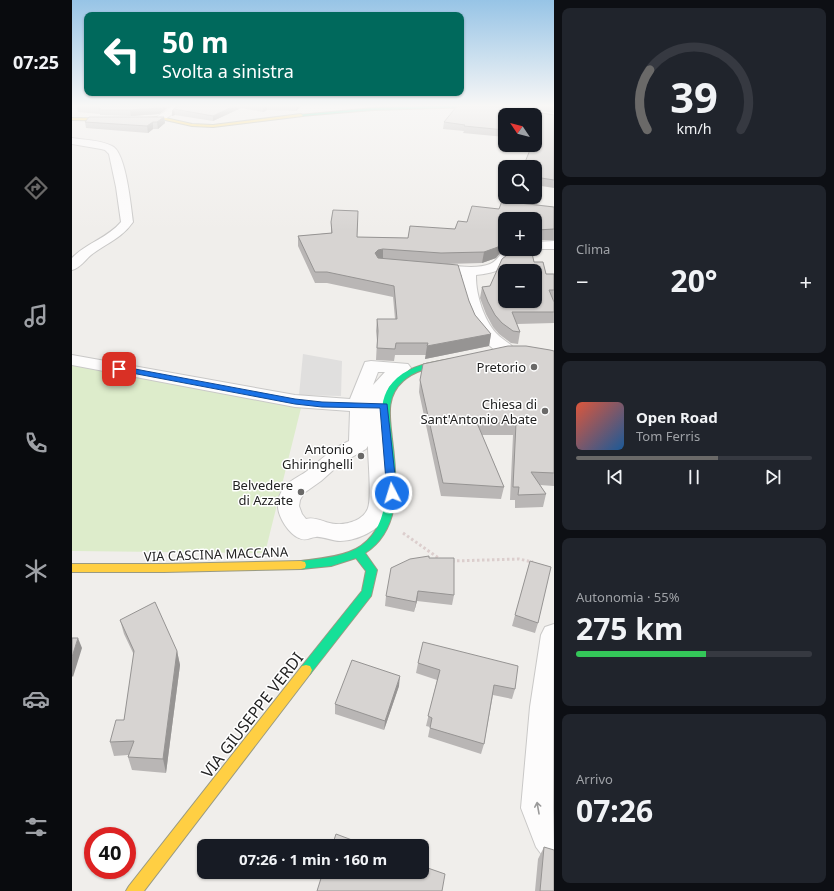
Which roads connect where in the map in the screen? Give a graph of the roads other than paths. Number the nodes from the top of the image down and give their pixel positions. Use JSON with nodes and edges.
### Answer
{"nodes":[{"id":1,"x":104,"y":147,"type":"edge"},
{"id":2,"x":554,"y":245,"type":"edge"},
{"id":3,"x":542,"y":246,"type":"edge"},
{"id":4,"x":505,"y":256,"type":"edge"},
{"id":5,"x":72,"y":266,"type":"edge"},
{"id":6,"x":422,"y":268,"type":"edge"},
{"id":7,"x":470,"y":271,"type":"junction"},
{"id":8,"x":504,"y":351,"type":"edge"},
{"id":9,"x":462,"y":359,"type":"edge"},
{"id":10,"x":72,"y":360,"type":"edge"},
{"id":11,"x":373,"y":406,"type":"junction"},
{"id":12,"x":359,"y":554,"type":"junction"},
{"id":13,"x":72,"y":568,"type":"edge"},
{"id":14,"x":554,"y":635,"type":"edge"},
{"id":15,"x":554,"y":843,"type":"edge"},
{"id":16,"x":134,"y":891,"type":"edge"}],
"edges":[{"from":1,"to":5,"type":"street"},
{"from":2,"to":3,"type":"street"},
{"from":4,"to":7,"type":"street"},
{"from":6,"to":7,"type":"street"},
{"from":7,"to":8,"type":"street"},
{"from":9,"to":11,"type":"street"},
{"from":10,"to":11,"type":"street"},
{"from":11,"to":11,"type":"street"},
{"from":11,"to":12,"type":"street"},
{"from":12,"to":13,"type":"street","name":"VIA CASCINA MACCANA"},
{"from":12,"to":16,"type":"street","name":"VIA GIUSEPPE VERDI"},
{"from":15,"to":14,"type":"street","one_way":true}]}
